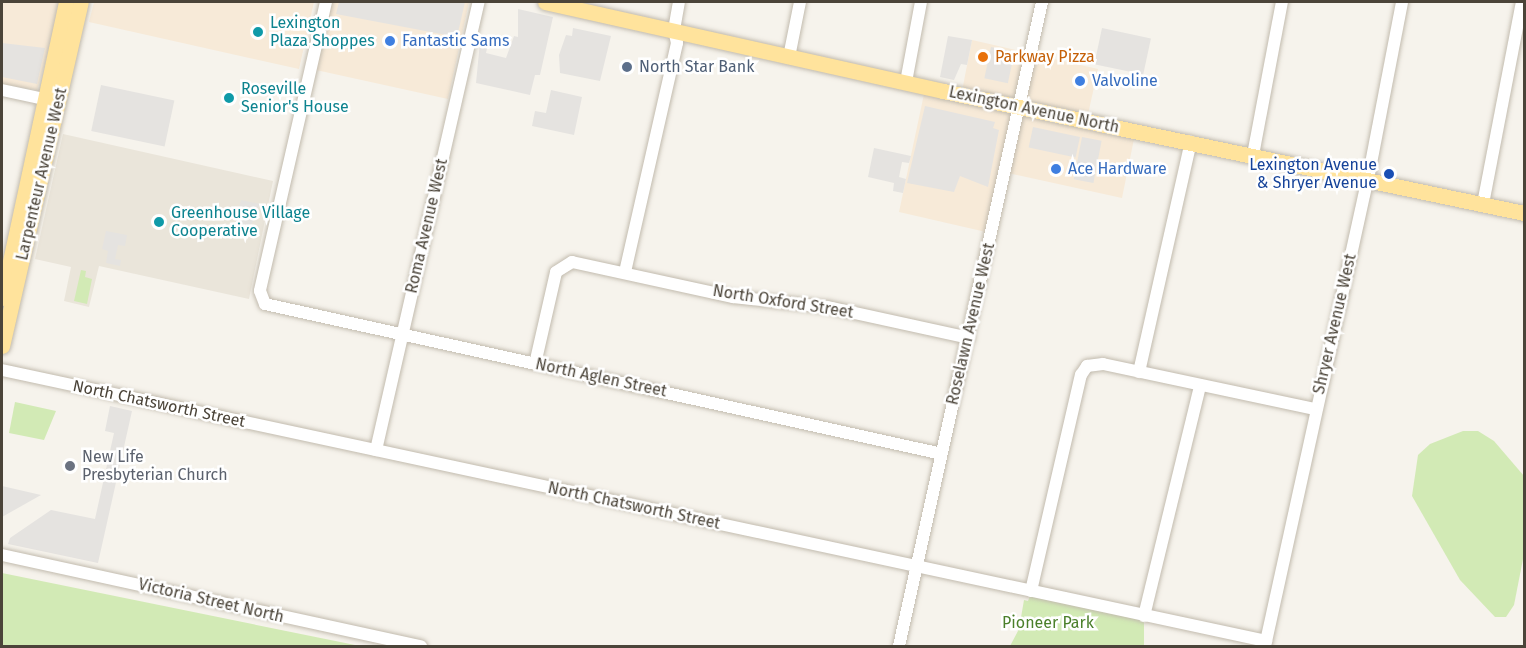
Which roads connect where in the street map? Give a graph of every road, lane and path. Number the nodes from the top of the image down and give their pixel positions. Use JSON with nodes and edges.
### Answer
{"nodes":[{"id":1,"x":66,"y":2,"type":"edge"},
{"id":2,"x":81,"y":2,"type":"edge"},
{"id":3,"x":326,"y":2,"type":"edge"},
{"id":4,"x":479,"y":2,"type":"edge"},
{"id":5,"x":552,"y":2,"type":"edge"},
{"id":6,"x":679,"y":2,"type":"edge"},
{"id":7,"x":800,"y":2,"type":"edge"},
{"id":8,"x":921,"y":2,"type":"edge"},
{"id":9,"x":1042,"y":2,"type":"edge"},
{"id":10,"x":1282,"y":2,"type":"edge"},
{"id":11,"x":1402,"y":2,"type":"edge"},
{"id":12,"x":1522,"y":2,"type":"edge"},
{"id":13,"x":674,"y":30,"type":"junction"},
{"id":14,"x":789,"y":57,"type":"junction"},
{"id":15,"x":906,"y":82,"type":"junction"},
{"id":16,"x":2,"y":90,"type":"edge"},
{"id":17,"x":52,"y":101,"type":"junction"},
{"id":18,"x":1021,"y":106,"type":"junction"},
{"id":19,"x":1191,"y":142,"type":"junction"},
{"id":20,"x":1253,"y":155,"type":"junction"},
{"id":21,"x":1368,"y":179,"type":"junction"},
{"id":22,"x":1483,"y":204,"type":"junction"},
{"id":23,"x":1524,"y":213,"type":"edge"},
{"id":24,"x":625,"y":272,"type":"junction"},
{"id":25,"x":2,"y":298,"type":"edge"},
{"id":26,"x":402,"y":333,"type":"junction"},
{"id":27,"x":969,"y":338,"type":"junction"},
{"id":28,"x":2,"y":346,"type":"edge"},
{"id":29,"x":535,"y":364,"type":"junction"},
{"id":30,"x":2,"y":370,"type":"edge"},
{"id":31,"x":1139,"y":372,"type":"junction"},
{"id":32,"x":1200,"y":386,"type":"junction"},
{"id":33,"x":1315,"y":409,"type":"junction"},
{"id":34,"x":376,"y":450,"type":"junction"},
{"id":35,"x":942,"y":454,"type":"junction"},
{"id":36,"x":2,"y":555,"type":"edge"},
{"id":37,"x":917,"y":567,"type":"junction"},
{"id":38,"x":1031,"y":591,"type":"junction"},
{"id":39,"x":1144,"y":616,"type":"junction"},
{"id":40,"x":1265,"y":644,"type":"edge"},
{"id":41,"x":421,"y":646,"type":"edge"},
{"id":42,"x":899,"y":646,"type":"edge"}],
"edges":[{"from":1,"to":17,"type":"main road","name":"Larpenteur Avenue West"},
{"from":2,"to":17,"type":"main road","name":"Larpenteur Avenue West"},
{"from":3,"to":26,"type":"street","name":"North Aglen Street"},
{"from":4,"to":26,"type":"street","name":"Roma Avenue West"},
{"from":5,"to":13,"type":"main road","name":"Lexington Avenue North"},
{"from":6,"to":13,"type":"street"},
{"from":7,"to":14,"type":"street"},
{"from":8,"to":15,"type":"street"},
{"from":9,"to":18,"type":"street","name":"Roselawn Avenue West"},
{"from":10,"to":20,"type":"street"},
{"from":11,"to":21,"type":"street","name":"Shryer Avenue West"},
{"from":12,"to":22,"type":"street"},
{"from":13,"to":14,"type":"main road","name":"Lexington Avenue North"},
{"from":13,"to":24,"type":"street"},
{"from":14,"to":15,"type":"main road","name":"Lexington Avenue North"},
{"from":15,"to":18,"type":"main road","name":"Lexington Avenue North"},
{"from":16,"to":17,"type":"street"},
{"from":17,"to":25,"type":"main road","name":"Larpenteur Avenue West"},
{"from":17,"to":28,"type":"main road","name":"Larpenteur Avenue West"},
{"from":18,"to":19,"type":"main road","name":"Lexington Avenue North"},
{"from":18,"to":27,"type":"street","name":"Roselawn Avenue West"},
{"from":19,"to":20,"type":"main road","name":"Lexington Avenue North"},
{"from":19,"to":31,"type":"street"},
{"from":20,"to":21,"type":"main road","name":"Lexington Avenue North"},
{"from":21,"to":22,"type":"main road","name":"Lexington Avenue North"},
{"from":21,"to":33,"type":"street","name":"Shryer Avenue West"},
{"from":22,"to":23,"type":"main road","name":"Lexington Avenue North"},
{"from":24,"to":27,"type":"street","name":"North Oxford Street"},
{"from":24,"to":29,"type":"street","name":"North Oxford Street"},
{"from":26,"to":29,"type":"street","name":"North Aglen Street"},
{"from":26,"to":34,"type":"street","name":"Roma Avenue West"},
{"from":27,"to":35,"type":"street","name":"Roselawn Avenue West"},
{"from":29,"to":35,"type":"street","name":"North Aglen Street"},
{"from":30,"to":34,"type":"street","name":"North Chatsworth Street"},
{"from":31,"to":32,"type":"street"},
{"from":31,"to":38,"type":"street"},
{"from":32,"to":33,"type":"street"},
{"from":32,"to":39,"type":"street"},
{"from":33,"to":40,"type":"street","name":"Shryer Avenue West"},
{"from":34,"to":37,"type":"street","name":"North Chatsworth Street"},
{"from":35,"to":37,"type":"street","name":"Roselawn Avenue West"},
{"from":36,"to":41,"type":"street","name":"Victoria Street North"},
{"from":37,"to":38,"type":"street","name":"North Chatsworth Street"},
{"from":37,"to":42,"type":"street","name":"Roselawn Avenue West"},
{"from":38,"to":39,"type":"street","name":"North Chatsworth Street"},
{"from":39,"to":40,"type":"street","name":"North Chatsworth Street"}]}
